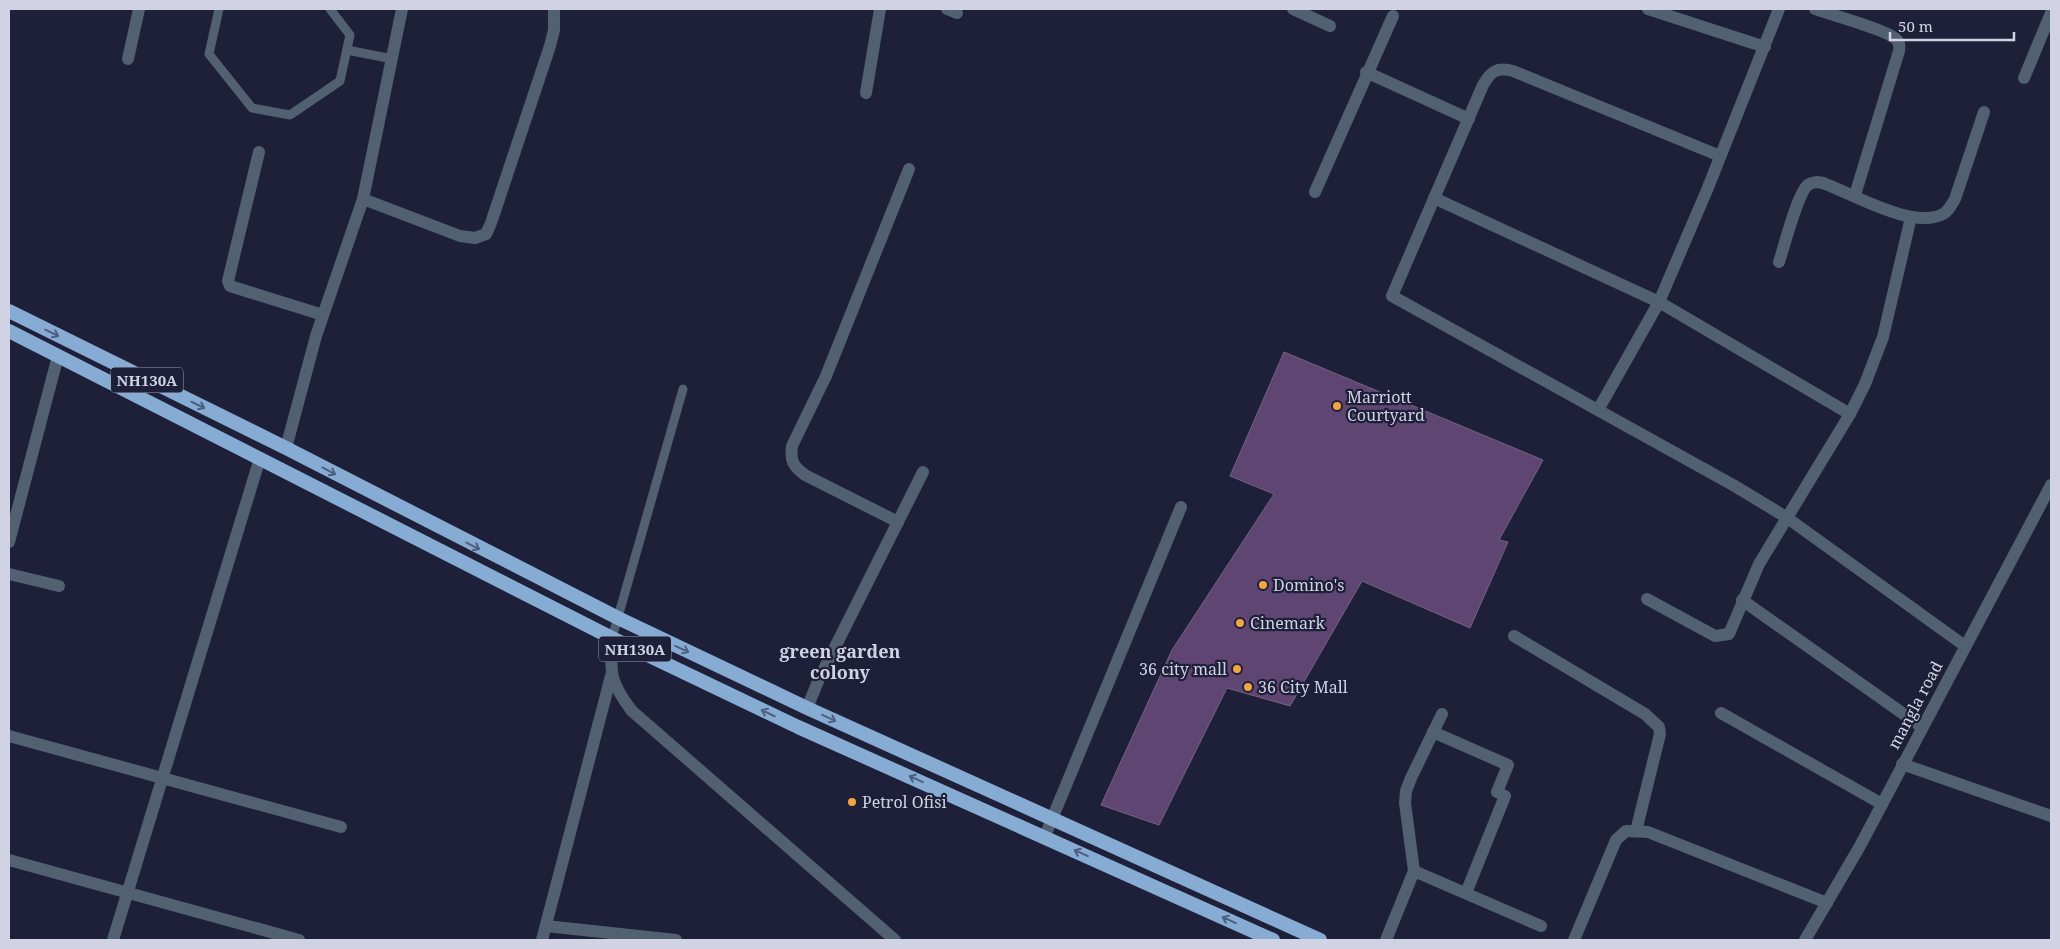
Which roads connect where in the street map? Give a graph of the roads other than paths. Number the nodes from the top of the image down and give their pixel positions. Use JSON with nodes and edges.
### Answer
{"nodes":[{"id":1,"x":139,"y":9,"type":"edge"},
{"id":2,"x":219,"y":9,"type":"edge"},
{"id":3,"x":330,"y":9,"type":"edge"},
{"id":4,"x":402,"y":9,"type":"edge"},
{"id":5,"x":554,"y":9,"type":"edge"},
{"id":6,"x":880,"y":9,"type":"edge"},
{"id":7,"x":1294,"y":9,"type":"edge"},
{"id":8,"x":1648,"y":9,"type":"edge"},
{"id":9,"x":1779,"y":9,"type":"edge"},
{"id":10,"x":1816,"y":9,"type":"edge"},
{"id":11,"x":1393,"y":16,"type":"dead end"},
{"id":12,"x":2050,"y":20,"type":"edge"},
{"id":13,"x":1330,"y":26,"type":"dead end"},
{"id":14,"x":1765,"y":47,"type":"junction"},
{"id":15,"x":347,"y":50,"type":"junction"},
{"id":16,"x":128,"y":59,"type":"dead end"},
{"id":17,"x":393,"y":59,"type":"junction"},
{"id":18,"x":1366,"y":72,"type":"junction"},
{"id":19,"x":2024,"y":78,"type":"dead end"},
{"id":20,"x":866,"y":92,"type":"dead end"},
{"id":21,"x":1984,"y":112,"type":"dead end"},
{"id":22,"x":1469,"y":119,"type":"junction"},
{"id":23,"x":259,"y":152,"type":"dead end"},
{"id":24,"x":1720,"y":156,"type":"junction"},
{"id":25,"x":909,"y":169,"type":"dead end"},
{"id":26,"x":1315,"y":192,"type":"dead end"},
{"id":27,"x":1855,"y":195,"type":"junction"},
{"id":28,"x":1434,"y":198,"type":"junction"},
{"id":29,"x":363,"y":199,"type":"junction"},
{"id":30,"x":1911,"y":217,"type":"junction"},
{"id":31,"x":1779,"y":262,"type":"dead end"},
{"id":32,"x":1659,"y":302,"type":"junction"},
{"id":33,"x":9,"y":311,"type":"edge"},
{"id":34,"x":323,"y":315,"type":"junction"},
{"id":35,"x":9,"y":331,"type":"edge"},
{"id":36,"x":58,"y":356,"type":"junction"},
{"id":37,"x":682,"y":389,"type":"dead end"},
{"id":38,"x":1598,"y":410,"type":"junction"},
{"id":39,"x":1850,"y":414,"type":"junction"},
{"id":40,"x":286,"y":448,"type":"junction"},
{"id":41,"x":260,"y":458,"type":"junction"},
{"id":42,"x":923,"y":472,"type":"dead end"},
{"id":43,"x":2051,"y":485,"type":"edge"},
{"id":44,"x":1181,"y":507,"type":"dead end"},
{"id":45,"x":1786,"y":517,"type":"junction"},
{"id":46,"x":898,"y":522,"type":"junction"},
{"id":47,"x":9,"y":542,"type":"edge"},
{"id":48,"x":9,"y":574,"type":"edge"},
{"id":49,"x":59,"y":586,"type":"dead end"},
{"id":50,"x":1647,"y":599,"type":"dead end"},
{"id":51,"x":1742,"y":600,"type":"junction"},
{"id":52,"x":618,"y":618,"type":"junction"},
{"id":53,"x":1514,"y":636,"type":"dead end"},
{"id":54,"x":612,"y":638,"type":"junction"},
{"id":55,"x":1965,"y":646,"type":"junction"},
{"id":56,"x":611,"y":676,"type":"junction"},
{"id":57,"x":806,"y":708,"type":"junction"},
{"id":58,"x":1721,"y":712,"type":"dead end"},
{"id":59,"x":1442,"y":714,"type":"dead end"},
{"id":60,"x":1922,"y":727,"type":"junction"},
{"id":61,"x":1433,"y":732,"type":"junction"},
{"id":62,"x":9,"y":736,"type":"edge"},
{"id":63,"x":1902,"y":764,"type":"junction"},
{"id":64,"x":164,"y":777,"type":"junction"},
{"id":65,"x":1882,"y":804,"type":"junction"},
{"id":66,"x":2051,"y":816,"type":"edge"},
{"id":67,"x":1051,"y":820,"type":"junction"},
{"id":68,"x":341,"y":827,"type":"dead end"},
{"id":69,"x":1636,"y":831,"type":"junction"},
{"id":70,"x":1045,"y":836,"type":"junction"},
{"id":71,"x":9,"y":860,"type":"edge"},
{"id":72,"x":1414,"y":871,"type":"junction"},
{"id":73,"x":1466,"y":893,"type":"junction"},
{"id":74,"x":128,"y":894,"type":"junction"},
{"id":75,"x":1827,"y":903,"type":"junction"},
{"id":76,"x":546,"y":926,"type":"junction"},
{"id":77,"x":1541,"y":926,"type":"dead end"},
{"id":78,"x":113,"y":940,"type":"edge"},
{"id":79,"x":299,"y":940,"type":"edge"},
{"id":80,"x":542,"y":940,"type":"edge"},
{"id":81,"x":676,"y":940,"type":"edge"},
{"id":82,"x":895,"y":940,"type":"edge"},
{"id":83,"x":1273,"y":940,"type":"edge"},
{"id":84,"x":1320,"y":940,"type":"edge"},
{"id":85,"x":1386,"y":940,"type":"edge"},
{"id":86,"x":1574,"y":940,"type":"edge"},
{"id":87,"x":1805,"y":940,"type":"edge"}],
"edges":[{"from":1,"to":16,"type":"street"},
{"from":2,"to":15,"type":"lane"},
{"from":3,"to":15,"type":"lane"},
{"from":4,"to":17,"type":"street"},
{"from":5,"to":29,"type":"street"},
{"from":6,"to":20,"type":"street"},
{"from":7,"to":13,"type":"street"},
{"from":8,"to":14,"type":"street"},
{"from":9,"to":14,"type":"street"},
{"from":10,"to":27,"type":"street"},
{"from":11,"to":18,"type":"street"},
{"from":12,"to":19,"type":"street"},
{"from":14,"to":24,"type":"street"},
{"from":15,"to":17,"type":"lane"},
{"from":17,"to":29,"type":"street"},
{"from":18,"to":22,"type":"street"},
{"from":18,"to":26,"type":"street"},
{"from":21,"to":30,"type":"street"},
{"from":22,"to":24,"type":"street"},
{"from":22,"to":28,"type":"street"},
{"from":23,"to":34,"type":"street"},
{"from":24,"to":32,"type":"street"},
{"from":25,"to":46,"type":"street"},
{"from":27,"to":30,"type":"street"},
{"from":27,"to":31,"type":"street"},
{"from":28,"to":32,"type":"street"},
{"from":28,"to":38,"type":"street"},
{"from":29,"to":34,"type":"street"},
{"from":30,"to":39,"type":"street"},
{"from":32,"to":38,"type":"street"},
{"from":32,"to":39,"type":"street"},
{"from":33,"to":40,"type":"highway","number":"NH130A","one_way":true},
{"from":34,"to":40,"type":"street"},
{"from":35,"to":36,"type":"highway","number":"NH130A"},
{"from":36,"to":41,"type":"highway","number":"NH130A"},
{"from":36,"to":47,"type":"street"},
{"from":37,"to":52,"type":"lane"},
{"from":38,"to":45,"type":"street"},
{"from":39,"to":45,"type":"street"},
{"from":40,"to":52,"type":"highway","number":"NH130A","one_way":true},
{"from":41,"to":54,"type":"highway","number":"NH130A"},
{"from":41,"to":64,"type":"street"},
{"from":42,"to":46,"type":"street"},
{"from":43,"to":55,"type":"street","name":"mangla road"},
{"from":44,"to":67,"type":"street"},
{"from":45,"to":51,"type":"street"},
{"from":45,"to":55,"type":"street"},
{"from":46,"to":57,"type":"street"},
{"from":48,"to":49,"type":"street"},
{"from":50,"to":51,"type":"street"},
{"from":51,"to":60,"type":"street"},
{"from":52,"to":54,"type":"lane"},
{"from":52,"to":57,"type":"highway","number":"NH130A","one_way":true},
{"from":53,"to":69,"type":"street"},
{"from":54,"to":56,"type":"street"},
{"from":70,"to":54,"type":"highway","number":"NH130A","one_way":true},
{"from":55,"to":60,"type":"street","name":"mangla road"},
{"from":56,"to":76,"type":"street"},
{"from":56,"to":82,"type":"street"},
{"from":57,"to":67,"type":"highway","number":"NH130A","one_way":true},
{"from":58,"to":65,"type":"street"},
{"from":59,"to":61,"type":"street"},
{"from":60,"to":63,"type":"street","name":"mangla road"},
{"from":61,"to":72,"type":"street"},
{"from":61,"to":73,"type":"street"},
{"from":62,"to":64,"type":"street"},
{"from":63,"to":65,"type":"street","name":"mangla road"},
{"from":63,"to":66,"type":"street"},
{"from":64,"to":68,"type":"street"},
{"from":64,"to":74,"type":"street"},
{"from":65,"to":75,"type":"street","name":"mangla road"},
{"from":67,"to":70,"type":"street"},
{"from":67,"to":84,"type":"highway","number":"NH130A"},
{"from":69,"to":75,"type":"street"},
{"from":69,"to":86,"type":"street"},
{"from":83,"to":70,"type":"highway","number":"NH130A","one_way":true},
{"from":71,"to":74,"type":"street"},
{"from":72,"to":73,"type":"street"},
{"from":72,"to":85,"type":"street"},
{"from":73,"to":77,"type":"street"},
{"from":74,"to":78,"type":"street"},
{"from":74,"to":79,"type":"street"},
{"from":75,"to":87,"type":"street","name":"mangla road"},
{"from":76,"to":80,"type":"street"},
{"from":76,"to":81,"type":"street"}]}
